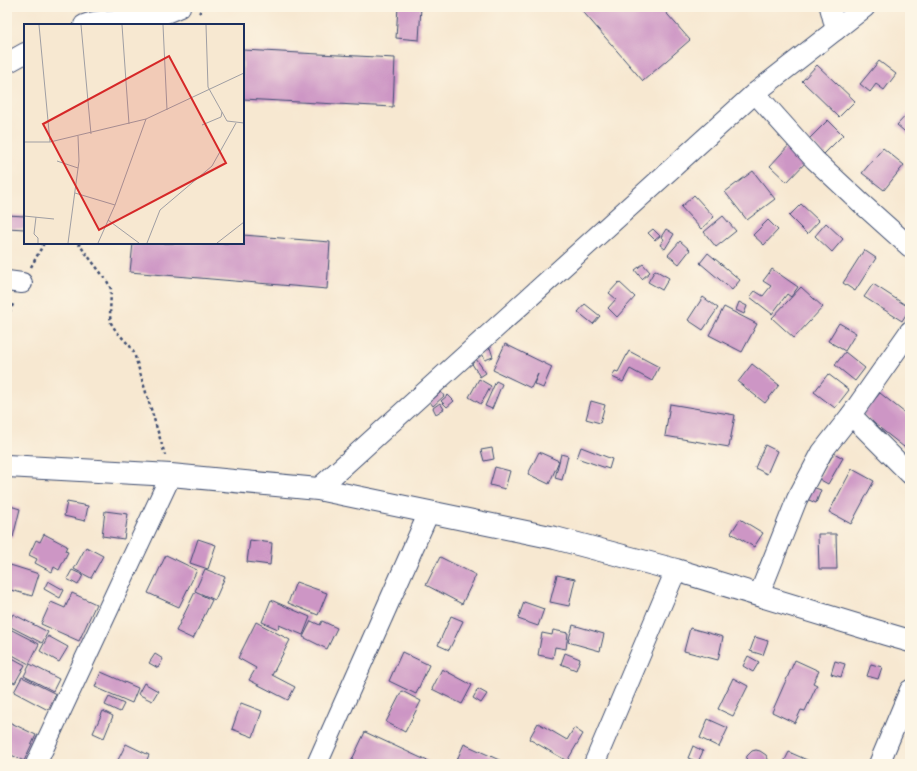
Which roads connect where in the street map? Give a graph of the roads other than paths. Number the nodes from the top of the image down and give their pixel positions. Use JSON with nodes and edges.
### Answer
{"nodes":[{"id":1,"x":180,"y":7,"type":"edge"},
{"id":2,"x":830,"y":7,"type":"edge"},
{"id":3,"x":866,"y":7,"type":"edge"},
{"id":4,"x":87,"y":24,"type":"edge"},
{"id":5,"x":836,"y":30,"type":"junction"},
{"id":6,"x":24,"y":54,"type":"edge"},
{"id":7,"x":7,"y":64,"type":"edge"},
{"id":8,"x":754,"y":93,"type":"junction"},
{"id":9,"x":910,"y":247,"type":"edge"},
{"id":10,"x":910,"y":331,"type":"edge"},
{"id":11,"x":850,"y":415,"type":"junction"},
{"id":12,"x":7,"y":466,"type":"edge"},
{"id":13,"x":910,"y":474,"type":"edge"},
{"id":14,"x":171,"y":475,"type":"junction"},
{"id":15,"x":318,"y":489,"type":"junction"},
{"id":16,"x":429,"y":512,"type":"junction"},
{"id":17,"x":676,"y":570,"type":"junction"},
{"id":18,"x":759,"y":595,"type":"junction"},
{"id":19,"x":910,"y":641,"type":"edge"},
{"id":20,"x":910,"y":690,"type":"edge"},
{"id":21,"x":36,"y":764,"type":"edge"},
{"id":22,"x":317,"y":764,"type":"edge"},
{"id":23,"x":594,"y":764,"type":"edge"},
{"id":24,"x":879,"y":764,"type":"edge"}],
"edges":[{"from":1,"to":4,"type":"street"},
{"from":2,"to":5,"type":"street"},
{"from":3,"to":5,"type":"street"},
{"from":5,"to":8,"type":"street"},
{"from":6,"to":7,"type":"street"},
{"from":8,"to":9,"type":"street"},
{"from":8,"to":15,"type":"street"},
{"from":10,"to":11,"type":"street"},
{"from":11,"to":13,"type":"street"},
{"from":11,"to":18,"type":"street"},
{"from":12,"to":14,"type":"street"},
{"from":14,"to":15,"type":"street"},
{"from":14,"to":21,"type":"street"},
{"from":15,"to":16,"type":"street"},
{"from":16,"to":17,"type":"street"},
{"from":16,"to":22,"type":"street"},
{"from":17,"to":18,"type":"street"},
{"from":17,"to":23,"type":"street"},
{"from":18,"to":19,"type":"street"},
{"from":20,"to":24,"type":"street"}]}
